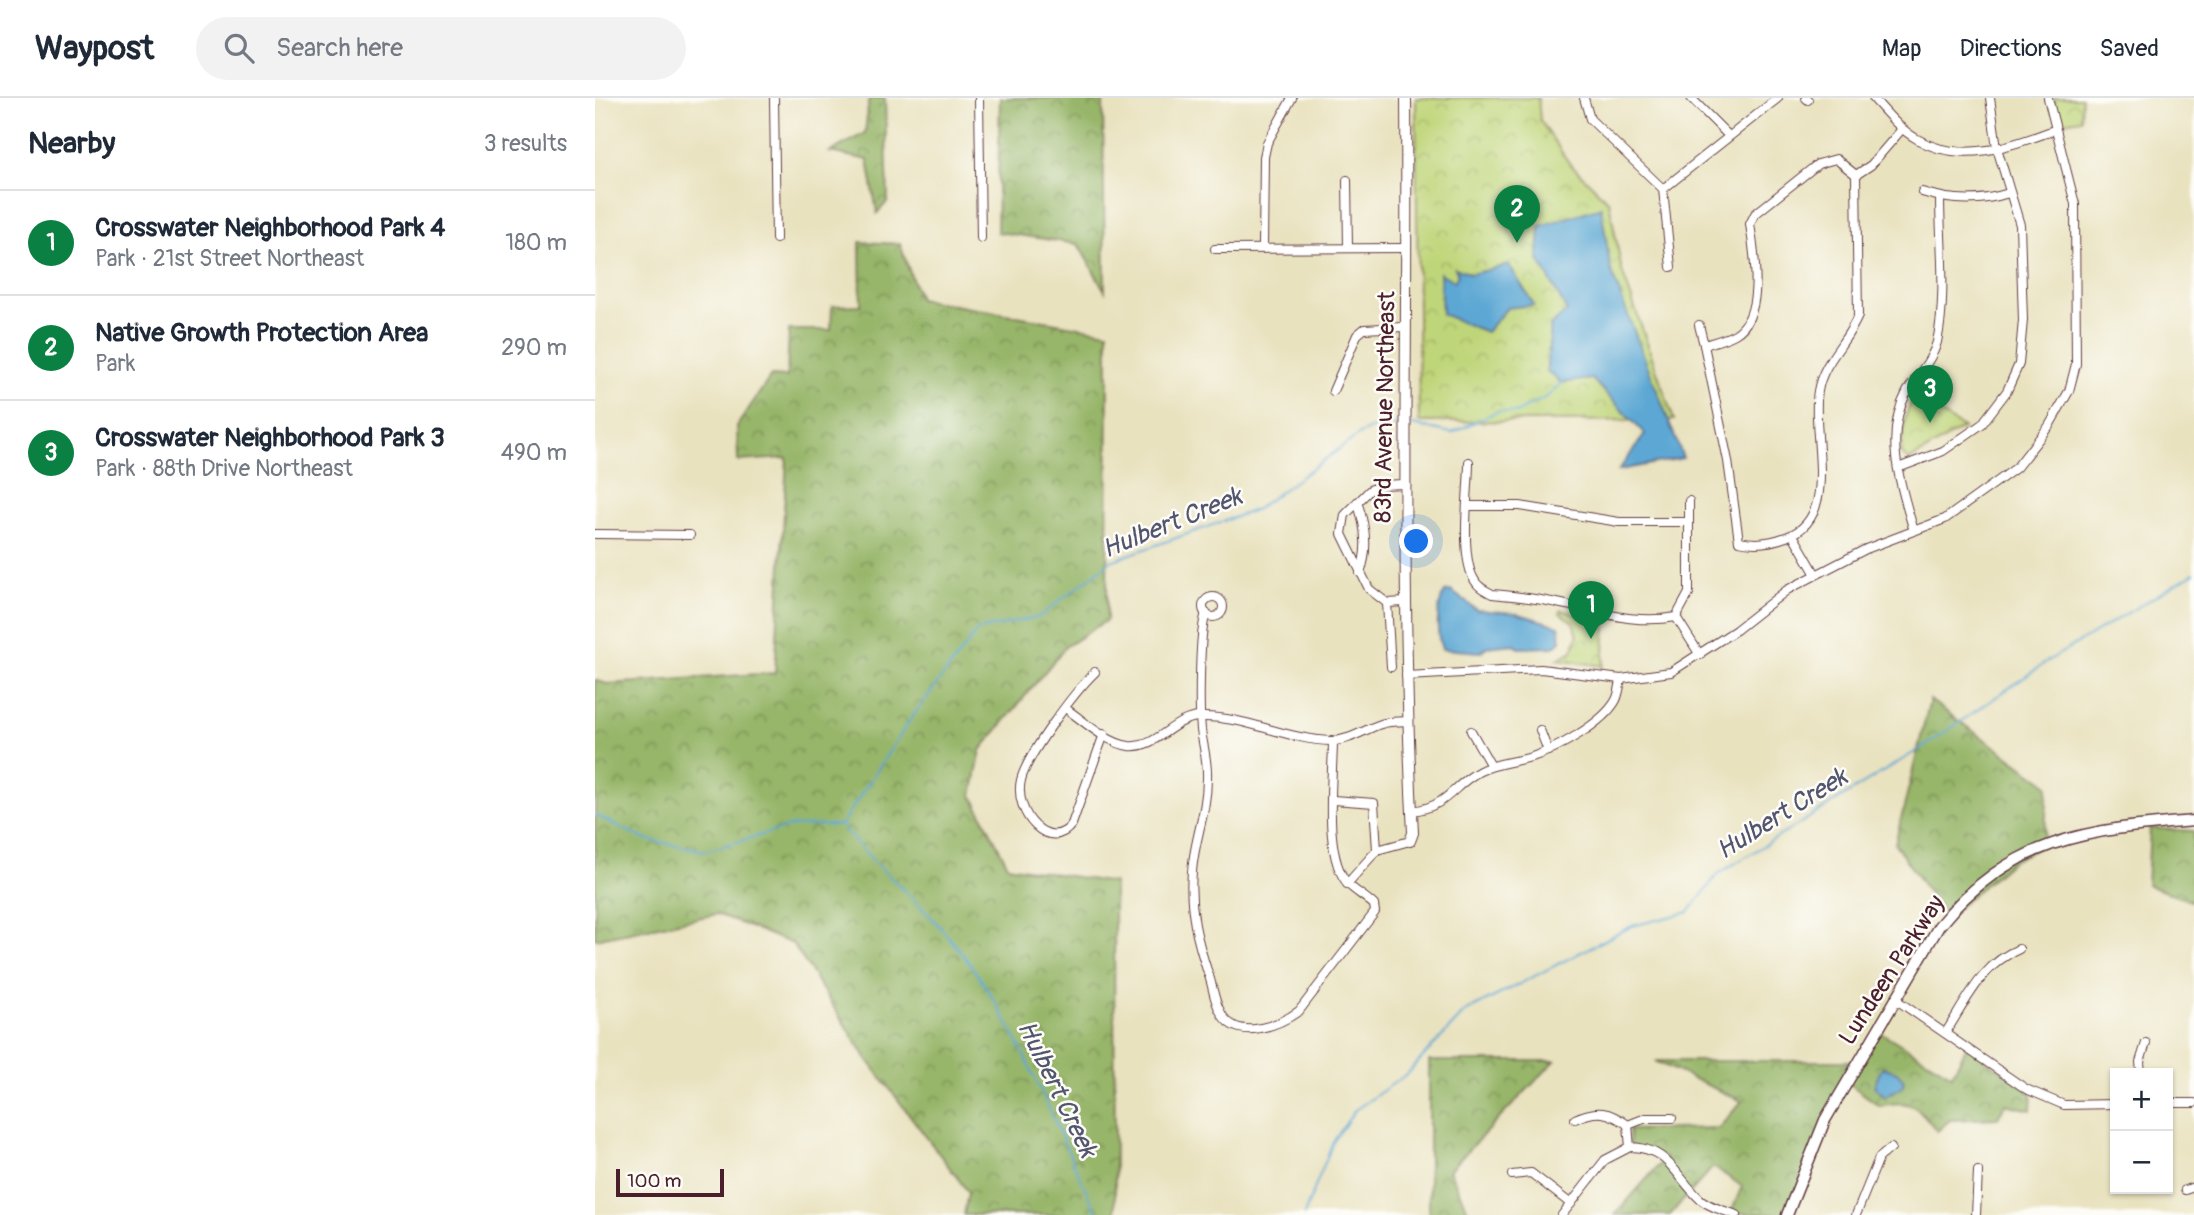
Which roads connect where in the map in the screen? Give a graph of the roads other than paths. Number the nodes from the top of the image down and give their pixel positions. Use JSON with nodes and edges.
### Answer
{"nodes":[{"id":1,"x":774,"y":98,"type":"edge"},
{"id":2,"x":979,"y":98,"type":"edge"},
{"id":3,"x":1292,"y":98,"type":"edge"},
{"id":4,"x":1406,"y":98,"type":"edge"},
{"id":5,"x":1584,"y":98,"type":"edge"},
{"id":6,"x":1691,"y":98,"type":"edge"},
{"id":7,"x":1778,"y":98,"type":"edge"},
{"id":8,"x":1873,"y":98,"type":"edge"},
{"id":9,"x":1990,"y":98,"type":"edge"},
{"id":10,"x":2048,"y":98,"type":"edge"},
{"id":11,"x":1902,"y":129,"type":"junction"},
{"id":12,"x":2054,"y":130,"type":"junction"},
{"id":13,"x":1728,"y":135,"type":"junction"},
{"id":14,"x":1997,"y":148,"type":"junction"},
{"id":15,"x":1856,"y":176,"type":"junction"},
{"id":16,"x":1347,"y":180,"type":"dead end"},
{"id":17,"x":1663,"y":189,"type":"junction"},
{"id":18,"x":1922,"y":192,"type":"dead end"},
{"id":19,"x":2009,"y":193,"type":"junction"},
{"id":20,"x":1940,"y":198,"type":"junction"},
{"id":21,"x":982,"y":238,"type":"dead end"},
{"id":22,"x":776,"y":239,"type":"dead end"},
{"id":23,"x":1263,"y":247,"type":"junction"},
{"id":24,"x":1347,"y":247,"type":"junction"},
{"id":25,"x":1407,"y":248,"type":"junction"},
{"id":26,"x":1215,"y":249,"type":"dead end"},
{"id":27,"x":1671,"y":267,"type":"dead end"},
{"id":28,"x":1699,"y":325,"type":"dead end"},
{"id":29,"x":1403,"y":327,"type":"junction"},
{"id":30,"x":1704,"y":345,"type":"junction"},
{"id":31,"x":1333,"y":391,"type":"dead end"},
{"id":32,"x":1469,"y":462,"type":"dead end"},
{"id":33,"x":1898,"y":468,"type":"junction"},
{"id":34,"x":1403,"y":484,"type":"junction"},
{"id":35,"x":1689,"y":501,"type":"dead end"},
{"id":36,"x":1357,"y":502,"type":"junction"},
{"id":37,"x":1469,"y":506,"type":"junction"},
{"id":38,"x":1688,"y":522,"type":"junction"},
{"id":39,"x":1915,"y":531,"type":"junction"},
{"id":40,"x":595,"y":534,"type":"edge"},
{"id":41,"x":690,"y":535,"type":"dead end"},
{"id":42,"x":1793,"y":535,"type":"junction"},
{"id":43,"x":1360,"y":573,"type":"junction"},
{"id":44,"x":1815,"y":573,"type":"junction"},
{"id":45,"x":1405,"y":602,"type":"junction"},
{"id":46,"x":1387,"y":603,"type":"junction"},
{"id":47,"x":1206,"y":614,"type":"dead end"},
{"id":48,"x":1676,"y":617,"type":"junction"},
{"id":49,"x":1700,"y":655,"type":"junction"},
{"id":50,"x":1391,"y":667,"type":"dead end"},
{"id":51,"x":1095,"y":672,"type":"dead end"},
{"id":52,"x":1406,"y":676,"type":"junction"},
{"id":53,"x":1621,"y":679,"type":"junction"},
{"id":54,"x":1065,"y":708,"type":"junction"},
{"id":55,"x":1201,"y":716,"type":"junction"},
{"id":56,"x":1408,"y":721,"type":"junction"},
{"id":57,"x":1540,"y":730,"type":"dead end"},
{"id":58,"x":1471,"y":731,"type":"dead end"},
{"id":59,"x":1104,"y":734,"type":"junction"},
{"id":60,"x":1333,"y":741,"type":"junction"},
{"id":61,"x":1548,"y":751,"type":"junction"},
{"id":62,"x":1491,"y":766,"type":"junction"},
{"id":63,"x":1333,"y":800,"type":"junction"},
{"id":64,"x":1412,"y":811,"type":"junction"},
{"id":65,"x":2194,"y":821,"type":"edge"},
{"id":66,"x":1411,"y":841,"type":"joint"},
{"id":67,"x":1377,"y":850,"type":"junction"},
{"id":68,"x":1347,"y":884,"type":"junction"},
{"id":69,"x":2018,"y":949,"type":"dead end"},
{"id":70,"x":1895,"y":999,"type":"junction"},
{"id":71,"x":1946,"y":1032,"type":"junction"},
{"id":72,"x":2146,"y":1043,"type":"dead end"},
{"id":73,"x":2141,"y":1068,"type":"edge"},
{"id":74,"x":2173,"y":1102,"type":"edge"},
{"id":75,"x":2194,"y":1103,"type":"edge"},
{"id":76,"x":2110,"y":1104,"type":"edge"},
{"id":77,"x":1672,"y":1118,"type":"dead end"},
{"id":78,"x":1575,"y":1119,"type":"dead end"},
{"id":79,"x":1628,"y":1125,"type":"junction"},
{"id":80,"x":1630,"y":1147,"type":"junction"},
{"id":81,"x":1891,"y":1148,"type":"dead end"},
{"id":82,"x":1977,"y":1171,"type":"dead end"},
{"id":83,"x":1512,"y":1175,"type":"dead end"},
{"id":84,"x":2194,"y":1187,"type":"edge"},
{"id":85,"x":2185,"y":1191,"type":"dead end"},
{"id":86,"x":1571,"y":1204,"type":"junction"},
{"id":87,"x":1562,"y":1215,"type":"edge"},
{"id":88,"x":1737,"y":1215,"type":"edge"},
{"id":89,"x":1787,"y":1215,"type":"edge"},
{"id":90,"x":1856,"y":1215,"type":"edge"},
{"id":91,"x":1976,"y":1215,"type":"edge"}],
"edges":[{"from":1,"to":22,"type":"street"},
{"from":2,"to":21,"type":"street"},
{"from":3,"to":23,"type":"street"},
{"from":4,"to":25,"type":"street","name":"83rd Avenue Northeast"},
{"from":5,"to":17,"type":"street"},
{"from":6,"to":13,"type":"street"},
{"from":7,"to":13,"type":"street"},
{"from":8,"to":11,"type":"street"},
{"from":9,"to":14,"type":"street"},
{"from":10,"to":12,"type":"street"},
{"from":11,"to":14,"type":"street"},
{"from":11,"to":15,"type":"street"},
{"from":12,"to":14,"type":"street"},
{"from":12,"to":39,"type":"street"},
{"from":13,"to":17,"type":"street"},
{"from":14,"to":19,"type":"street"},
{"from":15,"to":30,"type":"street"},
{"from":15,"to":42,"type":"street"},
{"from":16,"to":24,"type":"street"},
{"from":17,"to":27,"type":"street"},
{"from":18,"to":20,"type":"street"},
{"from":19,"to":20,"type":"street"},
{"from":19,"to":33,"type":"street"},
{"from":20,"to":33,"type":"street"},
{"from":23,"to":24,"type":"street"},
{"from":23,"to":26,"type":"street"},
{"from":24,"to":25,"type":"street"},
{"from":25,"to":29,"type":"street","name":"83rd Avenue Northeast"},
{"from":28,"to":30,"type":"street"},
{"from":29,"to":31,"type":"street"},
{"from":29,"to":34,"type":"street","name":"83rd Avenue Northeast"},
{"from":30,"to":42,"type":"street"},
{"from":32,"to":37,"type":"street"},
{"from":33,"to":39,"type":"street"},
{"from":34,"to":36,"type":"street"},
{"from":34,"to":45,"type":"street","name":"83rd Avenue Northeast"},
{"from":35,"to":38,"type":"street"},
{"from":36,"to":43,"type":"street"},
{"from":36,"to":43,"type":"street"},
{"from":37,"to":38,"type":"street"},
{"from":37,"to":48,"type":"street"},
{"from":38,"to":48,"type":"street"},
{"from":39,"to":44,"type":"street"},
{"from":40,"to":41,"type":"street"},
{"from":42,"to":44,"type":"street"},
{"from":43,"to":46,"type":"street"},
{"from":44,"to":49,"type":"street"},
{"from":45,"to":46,"type":"street"},
{"from":45,"to":52,"type":"street","name":"83rd Avenue Northeast"},
{"from":46,"to":50,"type":"street"},
{"from":47,"to":55,"type":"street"},
{"from":48,"to":49,"type":"street"},
{"from":49,"to":53,"type":"street"},
{"from":51,"to":54,"type":"street"},
{"from":52,"to":53,"type":"street"},
{"from":52,"to":56,"type":"street","name":"83rd Avenue Northeast"},
{"from":53,"to":61,"type":"street"},
{"from":54,"to":59,"type":"street"},
{"from":54,"to":59,"type":"street"},
{"from":55,"to":59,"type":"street"},
{"from":55,"to":60,"type":"street"},
{"from":55,"to":68,"type":"street"},
{"from":56,"to":60,"type":"street"},
{"from":56,"to":64,"type":"street","name":"83rd Avenue Northeast"},
{"from":57,"to":61,"type":"street"},
{"from":58,"to":62,"type":"street"},
{"from":60,"to":63,"type":"street"},
{"from":61,"to":62,"type":"street"},
{"from":62,"to":64,"type":"street"},
{"from":63,"to":67,"type":"street"},
{"from":63,"to":68,"type":"street"},
{"from":64,"to":66,"type":"street","name":"83rd Avenue Northeast"},
{"from":65,"to":70,"type":"main road","name":"Lundeen Parkway"},
{"from":66,"to":67,"type":"street"},
{"from":67,"to":68,"type":"street"},
{"from":69,"to":71,"type":"street"},
{"from":70,"to":71,"type":"street"},
{"from":70,"to":89,"type":"main road","name":"Lundeen Parkway"},
{"from":71,"to":76,"type":"street"},
{"from":72,"to":73,"type":"street"},
{"from":74,"to":75,"type":"street"},
{"from":77,"to":79,"type":"street"},
{"from":78,"to":79,"type":"street"},
{"from":79,"to":80,"type":"street"},
{"from":80,"to":86,"type":"street"},
{"from":80,"to":88,"type":"street"},
{"from":81,"to":90,"type":"street"},
{"from":82,"to":91,"type":"street"},
{"from":83,"to":86,"type":"street"},
{"from":84,"to":85,"type":"street"},
{"from":86,"to":87,"type":"street"}]}
